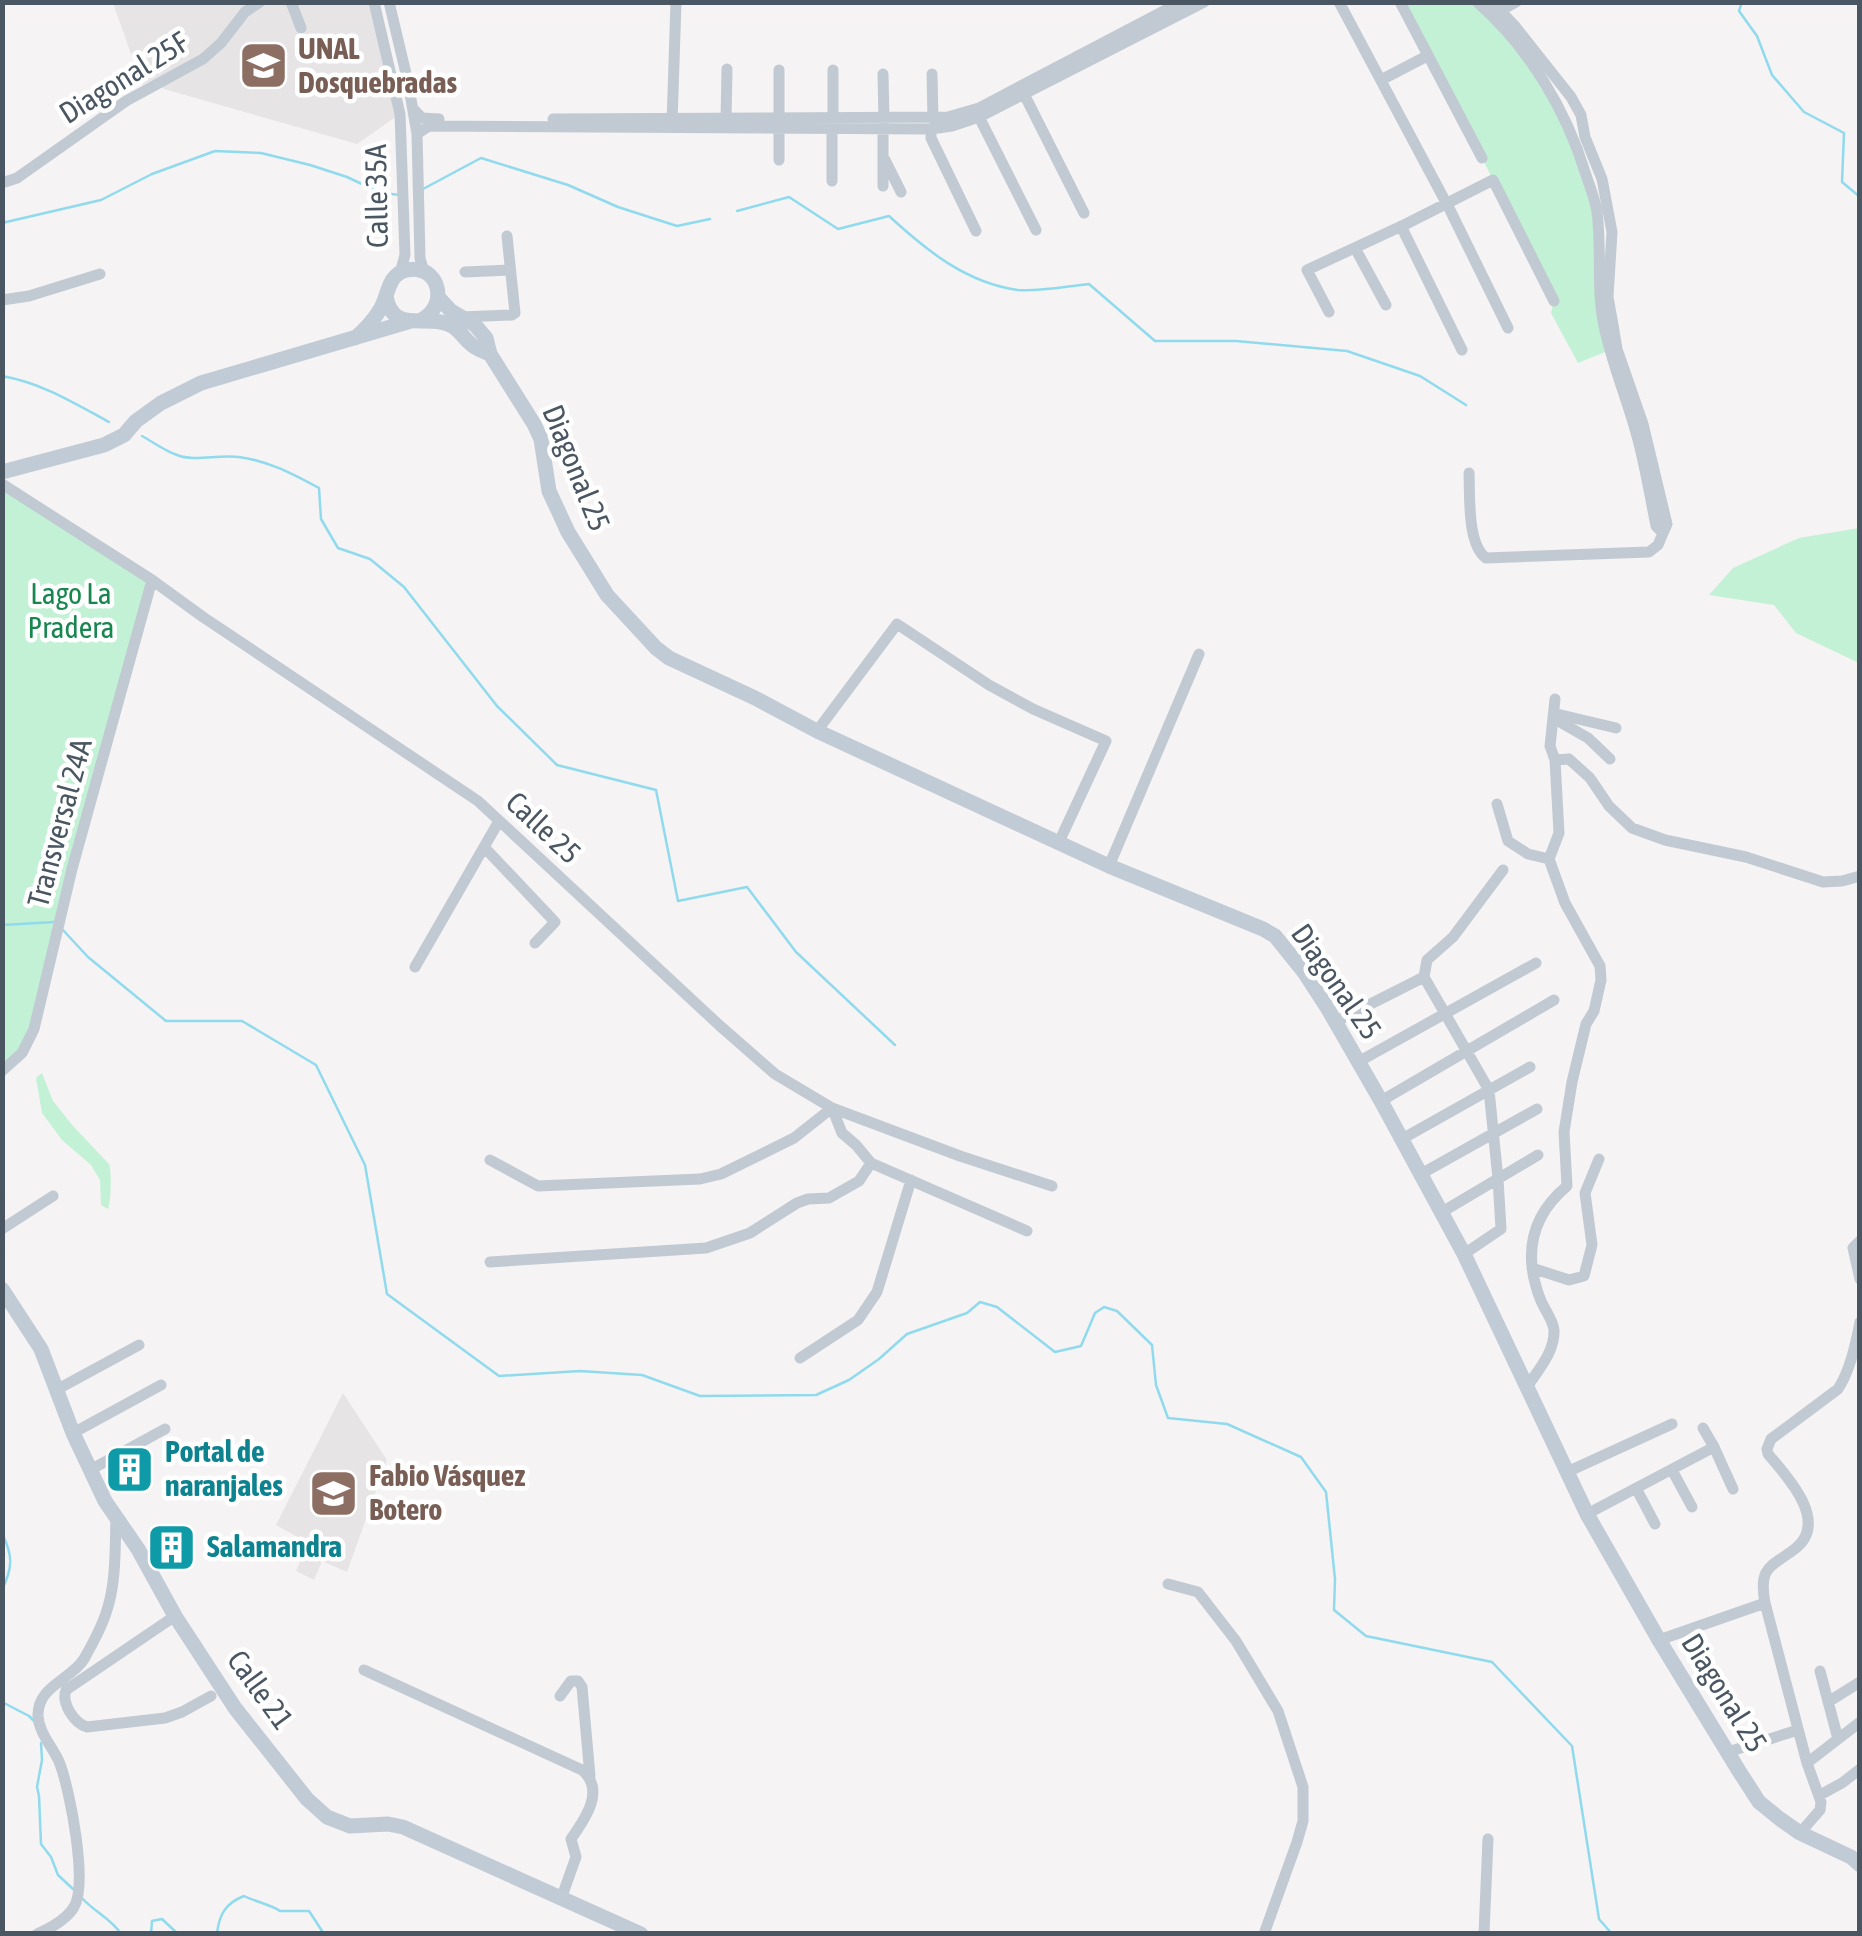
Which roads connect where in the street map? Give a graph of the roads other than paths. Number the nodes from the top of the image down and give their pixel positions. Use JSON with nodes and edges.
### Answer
{"nodes":[{"id":1,"x":260,"y":2,"type":"edge"},
{"id":2,"x":291,"y":2,"type":"edge"},
{"id":3,"x":374,"y":2,"type":"edge"},
{"id":4,"x":388,"y":2,"type":"edge"},
{"id":5,"x":676,"y":2,"type":"edge"},
{"id":6,"x":1181,"y":2,"type":"edge"},
{"id":7,"x":1204,"y":2,"type":"edge"},
{"id":8,"x":1338,"y":2,"type":"edge"},
{"id":9,"x":1400,"y":2,"type":"edge"},
{"id":10,"x":1477,"y":2,"type":"edge"},
{"id":11,"x":1516,"y":2,"type":"edge"},
{"id":12,"x":1496,"y":7,"type":"edge"},
{"id":13,"x":301,"y":28,"type":"dead end"},
{"id":14,"x":1427,"y":56,"type":"junction"},
{"id":15,"x":727,"y":69,"type":"dead end"},
{"id":16,"x":780,"y":70,"type":"dead end"},
{"id":17,"x":833,"y":70,"type":"dead end"},
{"id":18,"x":883,"y":74,"type":"dead end"},
{"id":19,"x":932,"y":74,"type":"dead end"},
{"id":20,"x":1381,"y":80,"type":"junction"},
{"id":21,"x":1024,"y":94,"type":"junction"},
{"id":22,"x":414,"y":110,"type":"junction"},
{"id":23,"x":978,"y":118,"type":"junction"},
{"id":24,"x":726,"y":119,"type":"junction"},
{"id":25,"x":672,"y":123,"type":"junction"},
{"id":26,"x":779,"y":123,"type":"junction"},
{"id":27,"x":832,"y":123,"type":"junction"},
{"id":28,"x":883,"y":123,"type":"junction"},
{"id":29,"x":932,"y":124,"type":"junction"},
{"id":30,"x":1576,"y":128,"type":"junction"},
{"id":31,"x":418,"y":134,"type":"junction"},
{"id":32,"x":883,"y":157,"type":"junction"},
{"id":33,"x":1482,"y":158,"type":"dead end"},
{"id":34,"x":778,"y":160,"type":"dead end"},
{"id":35,"x":832,"y":181,"type":"dead end"},
{"id":36,"x":2,"y":183,"type":"edge"},
{"id":37,"x":883,"y":186,"type":"dead end"},
{"id":38,"x":901,"y":192,"type":"dead end"},
{"id":39,"x":1446,"y":203,"type":"junction"},
{"id":40,"x":1084,"y":213,"type":"dead end"},
{"id":41,"x":1402,"y":226,"type":"junction"},
{"id":42,"x":1036,"y":230,"type":"dead end"},
{"id":43,"x":976,"y":231,"type":"dead end"},
{"id":44,"x":507,"y":236,"type":"dead end"},
{"id":45,"x":1355,"y":248,"type":"junction"},
{"id":46,"x":422,"y":265,"type":"junction"},
{"id":47,"x":510,"y":270,"type":"junction"},
{"id":48,"x":400,"y":272,"type":"junction"},
{"id":49,"x":466,"y":272,"type":"dead end"},
{"id":50,"x":100,"y":274,"type":"dead end"},
{"id":51,"x":386,"y":296,"type":"junction"},
{"id":52,"x":438,"y":298,"type":"junction"},
{"id":53,"x":2,"y":300,"type":"edge"},
{"id":54,"x":1554,"y":301,"type":"dead end"},
{"id":55,"x":1386,"y":305,"type":"dead end"},
{"id":56,"x":1329,"y":312,"type":"dead end"},
{"id":57,"x":461,"y":317,"type":"junction"},
{"id":58,"x":437,"y":320,"type":"junction"},
{"id":59,"x":415,"y":321,"type":"junction"},
{"id":60,"x":1508,"y":328,"type":"dead end"},
{"id":61,"x":352,"y":340,"type":"junction"},
{"id":62,"x":1462,"y":350,"type":"dead end"},
{"id":63,"x":490,"y":354,"type":"junction"},
{"id":64,"x":2,"y":472,"type":"edge"},
{"id":65,"x":1469,"y":473,"type":"dead end"},
{"id":66,"x":2,"y":484,"type":"edge"},
{"id":67,"x":152,"y":580,"type":"junction"},
{"id":68,"x":1198,"y":654,"type":"dead end"},
{"id":69,"x":1555,"y":699,"type":"dead end"},
{"id":70,"x":1553,"y":715,"type":"junction"},
{"id":71,"x":1616,"y":728,"type":"dead end"},
{"id":72,"x":817,"y":731,"type":"junction"},
{"id":73,"x":1610,"y":759,"type":"dead end"},
{"id":74,"x":1555,"y":760,"type":"junction"},
{"id":75,"x":1498,"y":804,"type":"dead end"},
{"id":76,"x":498,"y":821,"type":"junction"},
{"id":77,"x":1059,"y":842,"type":"junction"},
{"id":78,"x":484,"y":847,"type":"junction"},
{"id":79,"x":1549,"y":859,"type":"junction"},
{"id":80,"x":1109,"y":866,"type":"junction"},
{"id":81,"x":1504,"y":870,"type":"dead end"},
{"id":82,"x":1860,"y":876,"type":"edge"},
{"id":83,"x":535,"y":943,"type":"dead end"},
{"id":84,"x":1536,"y":963,"type":"dead end"},
{"id":85,"x":415,"y":967,"type":"dead end"},
{"id":86,"x":1424,"y":976,"type":"junction"},
{"id":87,"x":1554,"y":1000,"type":"dead end"},
{"id":88,"x":1446,"y":1015,"type":"junction"},
{"id":89,"x":1335,"y":1022,"type":"junction"},
{"id":90,"x":1467,"y":1052,"type":"junction"},
{"id":91,"x":1358,"y":1062,"type":"junction"},
{"id":92,"x":1530,"y":1068,"type":"dead end"},
{"id":93,"x":2,"y":1071,"type":"edge"},
{"id":94,"x":1489,"y":1090,"type":"junction"},
{"id":95,"x":1381,"y":1101,"type":"junction"},
{"id":96,"x":832,"y":1108,"type":"junction"},
{"id":97,"x":1536,"y":1108,"type":"dead end"},
{"id":98,"x":1493,"y":1134,"type":"junction"},
{"id":99,"x":1402,"y":1139,"type":"junction"},
{"id":100,"x":1538,"y":1155,"type":"dead end"},
{"id":101,"x":490,"y":1160,"type":"dead end"},
{"id":102,"x":1598,"y":1160,"type":"dead end"},
{"id":103,"x":871,"y":1163,"type":"junction"},
{"id":104,"x":1421,"y":1174,"type":"junction"},
{"id":105,"x":1498,"y":1179,"type":"junction"},
{"id":106,"x":912,"y":1180,"type":"junction"},
{"id":107,"x":1052,"y":1186,"type":"dead end"},
{"id":108,"x":1567,"y":1186,"type":"junction"},
{"id":109,"x":1585,"y":1193,"type":"junction"},
{"id":110,"x":53,"y":1196,"type":"dead end"},
{"id":111,"x":1442,"y":1212,"type":"junction"},
{"id":112,"x":2,"y":1229,"type":"edge"},
{"id":113,"x":1026,"y":1231,"type":"dead end"},
{"id":114,"x":1860,"y":1241,"type":"edge"},
{"id":115,"x":1464,"y":1254,"type":"junction"},
{"id":116,"x":490,"y":1262,"type":"dead end"},
{"id":117,"x":1532,"y":1268,"type":"junction"},
{"id":118,"x":1860,"y":1279,"type":"edge"},
{"id":119,"x":2,"y":1289,"type":"edge"},
{"id":120,"x":1860,"y":1322,"type":"edge"},
{"id":121,"x":139,"y":1345,"type":"dead end"},
{"id":122,"x":800,"y":1358,"type":"dead end"},
{"id":123,"x":161,"y":1386,"type":"dead end"},
{"id":124,"x":1528,"y":1387,"type":"junction"},
{"id":125,"x":56,"y":1390,"type":"junction"},
{"id":126,"x":1672,"y":1424,"type":"dead end"},
{"id":127,"x":1702,"y":1428,"type":"dead end"},
{"id":128,"x":165,"y":1429,"type":"dead end"},
{"id":129,"x":73,"y":1432,"type":"junction"},
{"id":130,"x":1714,"y":1447,"type":"junction"},
{"id":131,"x":90,"y":1470,"type":"junction"},
{"id":132,"x":1672,"y":1470,"type":"junction"},
{"id":133,"x":1567,"y":1472,"type":"junction"},
{"id":134,"x":1636,"y":1488,"type":"junction"},
{"id":135,"x":1733,"y":1489,"type":"dead end"},
{"id":136,"x":1692,"y":1508,"type":"dead end"},
{"id":137,"x":1587,"y":1514,"type":"junction"},
{"id":138,"x":116,"y":1519,"type":"junction"},
{"id":139,"x":1655,"y":1524,"type":"dead end"},
{"id":140,"x":1168,"y":1584,"type":"dead end"},
{"id":141,"x":1765,"y":1603,"type":"junction"},
{"id":142,"x":176,"y":1616,"type":"junction"},
{"id":143,"x":1659,"y":1640,"type":"junction"},
{"id":144,"x":364,"y":1670,"type":"dead end"},
{"id":145,"x":1820,"y":1670,"type":"dead end"},
{"id":146,"x":1860,"y":1682,"type":"edge"},
{"id":147,"x":211,"y":1696,"type":"dead end"},
{"id":148,"x":560,"y":1696,"type":"dead end"},
{"id":149,"x":1828,"y":1702,"type":"junction"},
{"id":150,"x":1860,"y":1722,"type":"edge"},
{"id":151,"x":1798,"y":1730,"type":"junction"},
{"id":152,"x":1838,"y":1739,"type":"junction"},
{"id":153,"x":1728,"y":1752,"type":"junction"},
{"id":154,"x":1808,"y":1764,"type":"junction"},
{"id":155,"x":1860,"y":1769,"type":"edge"},
{"id":156,"x":590,"y":1776,"type":"junction"},
{"id":157,"x":1820,"y":1795,"type":"junction"},
{"id":158,"x":1800,"y":1833,"type":"junction"},
{"id":159,"x":1488,"y":1839,"type":"dead end"},
{"id":160,"x":1860,"y":1865,"type":"edge"},
{"id":161,"x":561,"y":1899,"type":"junction"},
{"id":162,"x":37,"y":1934,"type":"edge"},
{"id":163,"x":641,"y":1934,"type":"edge"},
{"id":164,"x":1264,"y":1934,"type":"edge"},
{"id":165,"x":1484,"y":1934,"type":"edge"}],
"edges":[{"from":1,"to":36,"type":"street","name":"Diagonal 25F"},
{"from":2,"to":13,"type":"street"},
{"from":3,"to":48,"type":"street","name":"Calle 35A"},
{"from":4,"to":22,"type":"street","name":"Calle 35A"},
{"from":5,"to":25,"type":"street"},
{"from":6,"to":29,"type":"street"},
{"from":7,"to":21,"type":"street"},
{"from":8,"to":20,"type":"street"},
{"from":9,"to":14,"type":"street"},
{"from":10,"to":30,"type":"street"},
{"from":11,"to":12,"type":"street"},
{"from":12,"to":30,"type":"street"},
{"from":14,"to":20,"type":"street"},
{"from":14,"to":33,"type":"street"},
{"from":15,"to":24,"type":"street"},
{"from":16,"to":26,"type":"street"},
{"from":17,"to":27,"type":"street"},
{"from":18,"to":28,"type":"street"},
{"from":19,"to":29,"type":"street"},
{"from":20,"to":39,"type":"street"},
{"from":21,"to":23,"type":"street"},
{"from":21,"to":40,"type":"street"},
{"from":22,"to":25,"type":"street"},
{"from":22,"to":31,"type":"street","name":"Calle 35A"},
{"from":23,"to":29,"type":"street"},
{"from":23,"to":42,"type":"street"},
{"from":24,"to":25,"type":"street"},
{"from":24,"to":26,"type":"street"},
{"from":25,"to":26,"type":"street"},
{"from":25,"to":31,"type":"street"},
{"from":26,"to":27,"type":"street"},
{"from":26,"to":34,"type":"street"},
{"from":27,"to":28,"type":"street"},
{"from":27,"to":35,"type":"street"},
{"from":28,"to":29,"type":"street"},
{"from":28,"to":32,"type":"street"},
{"from":29,"to":43,"type":"street"},
{"from":30,"to":65,"type":"street"},
{"from":31,"to":46,"type":"street","name":"Calle 35A"},
{"from":32,"to":37,"type":"street"},
{"from":32,"to":38,"type":"street"},
{"from":39,"to":41,"type":"street"},
{"from":39,"to":54,"type":"street"},
{"from":39,"to":60,"type":"street"},
{"from":41,"to":45,"type":"street"},
{"from":41,"to":62,"type":"street"},
{"from":44,"to":47,"type":"street"},
{"from":45,"to":55,"type":"street"},
{"from":45,"to":56,"type":"street"},
{"from":46,"to":48,"type":"street"},
{"from":46,"to":52,"type":"street"},
{"from":47,"to":49,"type":"street"},
{"from":47,"to":57,"type":"street"},
{"from":48,"to":51,"type":"street"},
{"from":50,"to":53,"type":"street"},
{"from":51,"to":59,"type":"street"},
{"from":51,"to":61,"type":"street"},
{"from":52,"to":57,"type":"street","name":"Diagonal 25"},
{"from":52,"to":59,"type":"street"},
{"from":57,"to":58,"type":"street"},
{"from":57,"to":63,"type":"street","name":"Diagonal 25"},
{"from":58,"to":59,"type":"street"},
{"from":58,"to":63,"type":"street","name":"Diagonal 25"},
{"from":59,"to":61,"type":"street"},
{"from":61,"to":64,"type":"street"},
{"from":63,"to":72,"type":"street","name":"Diagonal 25"},
{"from":66,"to":67,"type":"street","name":"Calle 25"},
{"from":67,"to":76,"type":"street","name":"Calle 25"},
{"from":67,"to":93,"type":"street","name":"Transversal 24A"},
{"from":68,"to":80,"type":"street"},
{"from":69,"to":70,"type":"street"},
{"from":70,"to":71,"type":"street"},
{"from":70,"to":73,"type":"street"},
{"from":70,"to":74,"type":"street"},
{"from":72,"to":77,"type":"street","name":"Diagonal 25"},
{"from":72,"to":77,"type":"street"},
{"from":74,"to":79,"type":"street"},
{"from":74,"to":82,"type":"street"},
{"from":75,"to":79,"type":"street"},
{"from":76,"to":78,"type":"street"},
{"from":76,"to":96,"type":"street","name":"Calle 25"},
{"from":77,"to":80,"type":"street","name":"Diagonal 25"},
{"from":78,"to":83,"type":"street"},
{"from":78,"to":85,"type":"street"},
{"from":79,"to":108,"type":"street"},
{"from":80,"to":89,"type":"street","name":"Diagonal 25"},
{"from":81,"to":86,"type":"street"},
{"from":84,"to":88,"type":"street"},
{"from":86,"to":88,"type":"street"},
{"from":86,"to":89,"type":"street"},
{"from":87,"to":90,"type":"street"},
{"from":88,"to":90,"type":"street"},
{"from":88,"to":91,"type":"street"},
{"from":89,"to":91,"type":"street","name":"Diagonal 25"},
{"from":90,"to":94,"type":"street"},
{"from":90,"to":95,"type":"street"},
{"from":91,"to":95,"type":"street","name":"Diagonal 25"},
{"from":92,"to":94,"type":"street"},
{"from":94,"to":98,"type":"street"},
{"from":94,"to":99,"type":"street"},
{"from":95,"to":99,"type":"street","name":"Diagonal 25"},
{"from":96,"to":101,"type":"street"},
{"from":96,"to":103,"type":"street"},
{"from":96,"to":107,"type":"street","name":"Calle 25"},
{"from":97,"to":98,"type":"street"},
{"from":98,"to":104,"type":"street"},
{"from":98,"to":105,"type":"street"},
{"from":99,"to":104,"type":"street","name":"Diagonal 25"},
{"from":100,"to":105,"type":"street"},
{"from":102,"to":109,"type":"street"},
{"from":103,"to":106,"type":"street"},
{"from":103,"to":116,"type":"street"},
{"from":104,"to":111,"type":"street","name":"Diagonal 25"},
{"from":105,"to":111,"type":"street"},
{"from":105,"to":115,"type":"street"},
{"from":106,"to":113,"type":"street"},
{"from":106,"to":122,"type":"street"},
{"from":108,"to":109,"type":"street"},
{"from":108,"to":117,"type":"street"},
{"from":109,"to":117,"type":"street"},
{"from":110,"to":112,"type":"street"},
{"from":111,"to":115,"type":"street","name":"Diagonal 25"},
{"from":114,"to":118,"type":"street"},
{"from":115,"to":124,"type":"street","name":"Diagonal 25"},
{"from":117,"to":124,"type":"street"},
{"from":119,"to":125,"type":"street","name":"Calle 21"},
{"from":120,"to":141,"type":"street"},
{"from":121,"to":125,"type":"street"},
{"from":123,"to":129,"type":"street"},
{"from":124,"to":133,"type":"street","name":"Diagonal 25"},
{"from":125,"to":129,"type":"street","name":"Calle 21"},
{"from":126,"to":133,"type":"street"},
{"from":127,"to":130,"type":"street"},
{"from":128,"to":131,"type":"street"},
{"from":129,"to":131,"type":"street","name":"Calle 21"},
{"from":130,"to":132,"type":"street"},
{"from":130,"to":135,"type":"street"},
{"from":131,"to":138,"type":"street","name":"Calle 21"},
{"from":132,"to":134,"type":"street"},
{"from":132,"to":136,"type":"street"},
{"from":133,"to":137,"type":"street","name":"Diagonal 25"},
{"from":134,"to":137,"type":"street"},
{"from":134,"to":139,"type":"street"},
{"from":137,"to":143,"type":"street","name":"Diagonal 25"},
{"from":138,"to":142,"type":"street","name":"Calle 21"},
{"from":138,"to":162,"type":"street"},
{"from":140,"to":164,"type":"street"},
{"from":141,"to":143,"type":"street"},
{"from":141,"to":151,"type":"street"},
{"from":142,"to":147,"type":"street"},
{"from":142,"to":161,"type":"street","name":"Calle 21"},
{"from":143,"to":153,"type":"street","name":"Diagonal 25"},
{"from":144,"to":156,"type":"street"},
{"from":145,"to":149,"type":"street"},
{"from":146,"to":149,"type":"street"},
{"from":148,"to":156,"type":"street"},
{"from":149,"to":152,"type":"street"},
{"from":150,"to":152,"type":"street"},
{"from":151,"to":153,"type":"street"},
{"from":151,"to":154,"type":"street"},
{"from":152,"to":154,"type":"street"},
{"from":153,"to":158,"type":"street","name":"Diagonal 25"},
{"from":154,"to":157,"type":"street"},
{"from":155,"to":157,"type":"street"},
{"from":156,"to":161,"type":"street"},
{"from":157,"to":158,"type":"street"},
{"from":158,"to":160,"type":"street","name":"Diagonal 25"},
{"from":159,"to":165,"type":"street"},
{"from":161,"to":163,"type":"street","name":"Calle 21"}]}
